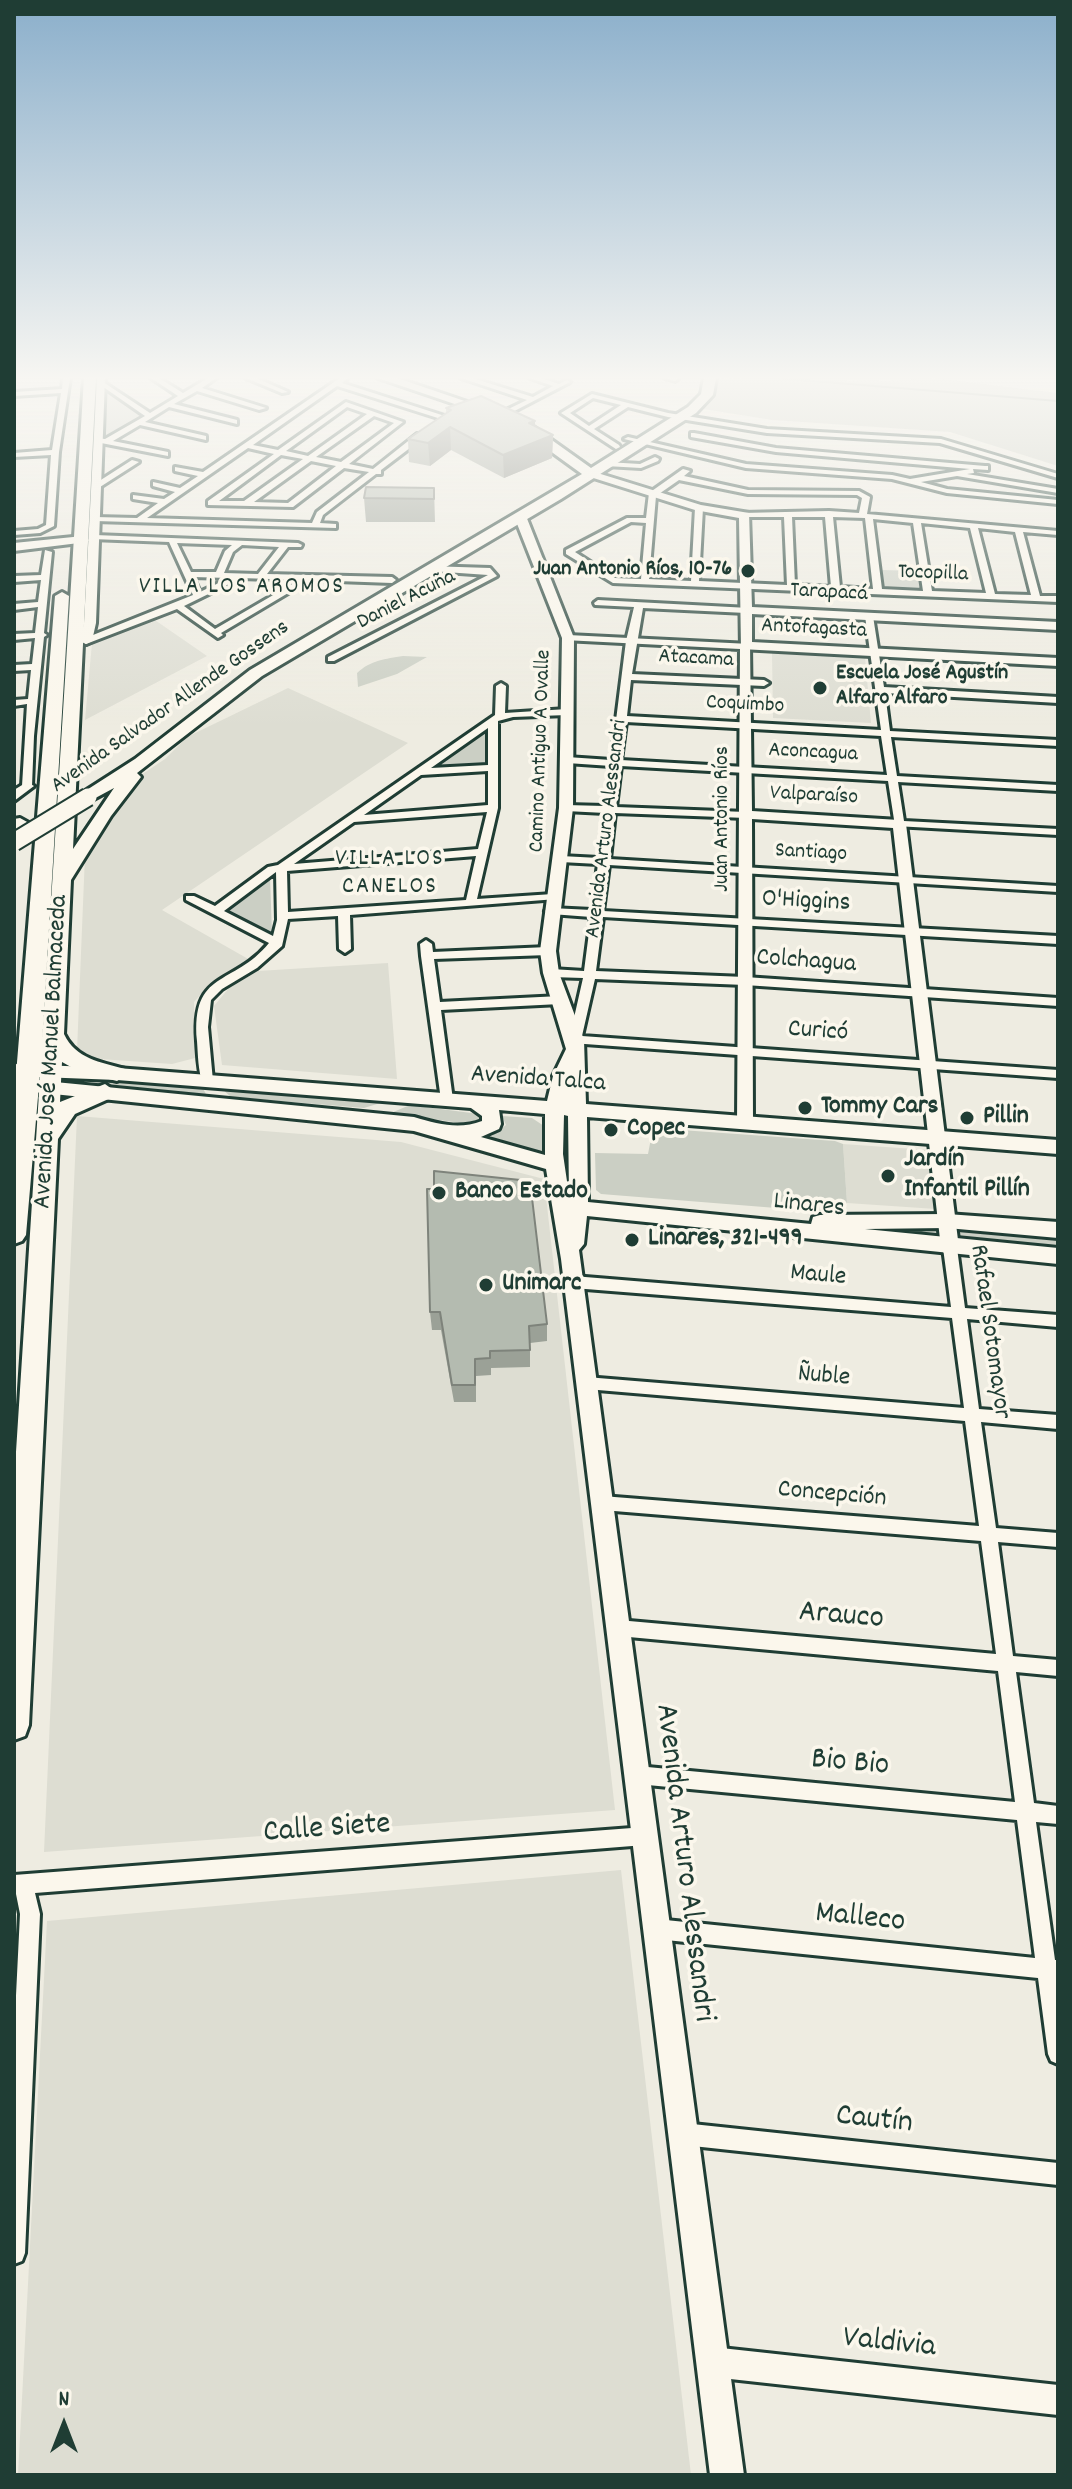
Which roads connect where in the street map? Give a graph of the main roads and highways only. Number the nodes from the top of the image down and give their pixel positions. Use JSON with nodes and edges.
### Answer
{"nodes":[{"id":1,"x":82,"y":494,"type":"edge"},
{"id":2,"x":545,"y":494,"type":"edge"},
{"id":3,"x":552,"y":494,"type":"edge"},
{"id":4,"x":650,"y":494,"type":"edge"},
{"id":5,"x":520,"y":516,"type":"junction"},
{"id":6,"x":82,"y":539,"type":"junction"},
{"id":7,"x":14,"y":547,"type":"edge"},
{"id":8,"x":63,"y":582,"type":"junction"},
{"id":9,"x":44,"y":609,"type":"road end"},
{"id":10,"x":746,"y":610,"type":"junction"},
{"id":11,"x":60,"y":623,"type":"junction"},
{"id":12,"x":1058,"y":626,"type":"edge"},
{"id":13,"x":746,"y":646,"type":"joint"},
{"id":14,"x":80,"y":648,"type":"junction"},
{"id":15,"x":1058,"y":662,"type":"edge"},
{"id":16,"x":155,"y":752,"type":"junction"},
{"id":17,"x":49,"y":764,"type":"junction"},
{"id":18,"x":88,"y":790,"type":"junction"},
{"id":19,"x":21,"y":791,"type":"edge"},
{"id":20,"x":17,"y":825,"type":"edge"},
{"id":21,"x":14,"y":842,"type":"edge"},
{"id":22,"x":63,"y":882,"type":"junction"},
{"id":23,"x":53,"y":1034,"type":"junction"},
{"id":24,"x":574,"y":1046,"type":"junction"},
{"id":25,"x":50,"y":1078,"type":"junction"},
{"id":26,"x":19,"y":1081,"type":"edge"},
{"id":27,"x":207,"y":1081,"type":"junction"},
{"id":28,"x":111,"y":1083,"type":"junction"},
{"id":29,"x":476,"y":1102,"type":"junction"},
{"id":30,"x":224,"y":1104,"type":"junction"},
{"id":31,"x":554,"y":1108,"type":"junction"},
{"id":32,"x":575,"y":1110,"type":"junction"},
{"id":33,"x":442,"y":1131,"type":"junction"},
{"id":34,"x":48,"y":1137,"type":"junction"},
{"id":35,"x":1058,"y":1147,"type":"edge"},
{"id":36,"x":556,"y":1165,"type":"junction"},
{"id":37,"x":580,"y":1187,"type":"junction"},
{"id":38,"x":559,"y":1194,"type":"junction"},
{"id":39,"x":579,"y":1208,"type":"junction"},
{"id":40,"x":1058,"y":1230,"type":"edge"},
{"id":41,"x":14,"y":1235,"type":"edge"},
{"id":42,"x":1058,"y":1256,"type":"edge"},
{"id":43,"x":572,"y":1270,"type":"junction"},
{"id":44,"x":14,"y":1725,"type":"edge"},
{"id":45,"x":727,"y":2475,"type":"edge"}],
"edges":[{"from":1,"to":6,"type":"main road","name":"Avenida José Manuel Balmaceda"},
{"from":2,"to":18,"type":"main road","name":"Avenida Salvador Allende Gossens"},
{"from":3,"to":5,"type":"main road","name":"Avenida Salvador Allende Gossens"},
{"from":4,"to":10,"type":"main road","name":"Juan Antonio Ríos"},
{"from":5,"to":16,"type":"main road","name":"Avenida Salvador Allende Gossens"},
{"from":5,"to":24,"type":"main road","name":"Camino Antiguo A Ovalle"},
{"from":6,"to":7,"type":"main road"},
{"from":6,"to":8,"type":"main road","name":"Avenida José Manuel Balmaceda"},
{"from":6,"to":14,"type":"main road","name":"Avenida José Manuel Balmaceda"},
{"from":8,"to":9,"type":"main road"},
{"from":8,"to":11,"type":"main road","name":"Avenida José Manuel Balmaceda"},
{"from":10,"to":12,"type":"main road","name":"Tarapacá"},
{"from":10,"to":13,"type":"main road","name":"Juan Antonio Ríos"},
{"from":11,"to":14,"type":"main road"},
{"from":11,"to":17,"type":"main road","name":"Avenida José Manuel Balmaceda"},
{"from":13,"to":15,"type":"main road","name":"Antofagasta"},
{"from":14,"to":22,"type":"main road","name":"Avenida José Manuel Balmaceda"},
{"from":16,"to":18,"type":"main road","name":"Avenida Salvador Allende Gossens"},
{"from":16,"to":22,"type":"main road"},
{"from":17,"to":19,"type":"main road"},
{"from":17,"to":26,"type":"main road","name":"Avenida José Manuel Balmaceda"},
{"from":18,"to":20,"type":"main road","name":"Avenida Salvador Allende Gossens"},
{"from":18,"to":21,"type":"main road","name":"Avenida Salvador Allende Gossens","bridge":true},
{"from":22,"to":23,"type":"main road","name":"Avenida José Manuel Balmaceda"},
{"from":23,"to":25,"type":"main road","name":"Avenida José Manuel Balmaceda"},
{"from":23,"to":28,"type":"main road"},
{"from":24,"to":31,"type":"main road","name":"Avenida Arturo Alessandri"},
{"from":24,"to":32,"type":"main road","name":"Avenida Arturo Alessandri"},
{"from":25,"to":26,"type":"main road","name":"Avenida Talca"},
{"from":25,"to":28,"type":"main road","name":"Avenida Talca"},
{"from":25,"to":34,"type":"main road","name":"Avenida José Manuel Balmaceda"},
{"from":26,"to":41,"type":"main road","name":"Avenida José Manuel Balmaceda"},
{"from":27,"to":28,"type":"main road","name":"Avenida Talca"},
{"from":27,"to":29,"type":"main road","name":"Avenida Talca"},
{"from":27,"to":30,"type":"main road"},
{"from":28,"to":30,"type":"main road","name":"Avenida Talca"},
{"from":28,"to":34,"type":"main road"},
{"from":29,"to":31,"type":"main road","name":"Avenida Talca"},
{"from":29,"to":33,"type":"main road"},
{"from":30,"to":33,"type":"main road","name":"Avenida Talca"},
{"from":31,"to":32,"type":"main road","name":"Avenida Talca"},
{"from":31,"to":36,"type":"main road","name":"Avenida Arturo Alessandri"},
{"from":32,"to":35,"type":"main road","name":"Avenida Talca"},
{"from":32,"to":37,"type":"main road","name":"Avenida Arturo Alessandri"},
{"from":33,"to":36,"type":"main road","name":"Avenida Talca"},
{"from":34,"to":44,"type":"main road","name":"Avenida José Manuel Balmaceda"},
{"from":36,"to":38,"type":"main road","name":"Avenida Arturo Alessandri"},
{"from":37,"to":39,"type":"main road","name":"Avenida Arturo Alessandri"},
{"from":37,"to":40,"type":"main road","name":"Linares"},
{"from":38,"to":39,"type":"main road","name":"Linares"},
{"from":38,"to":43,"type":"main road","name":"Avenida Arturo Alessandri"},
{"from":39,"to":42,"type":"main road","name":"Linares"},
{"from":39,"to":43,"type":"main road","name":"Avenida Arturo Alessandri"},
{"from":43,"to":45,"type":"main road","name":"Avenida Arturo Alessandri"}]}
